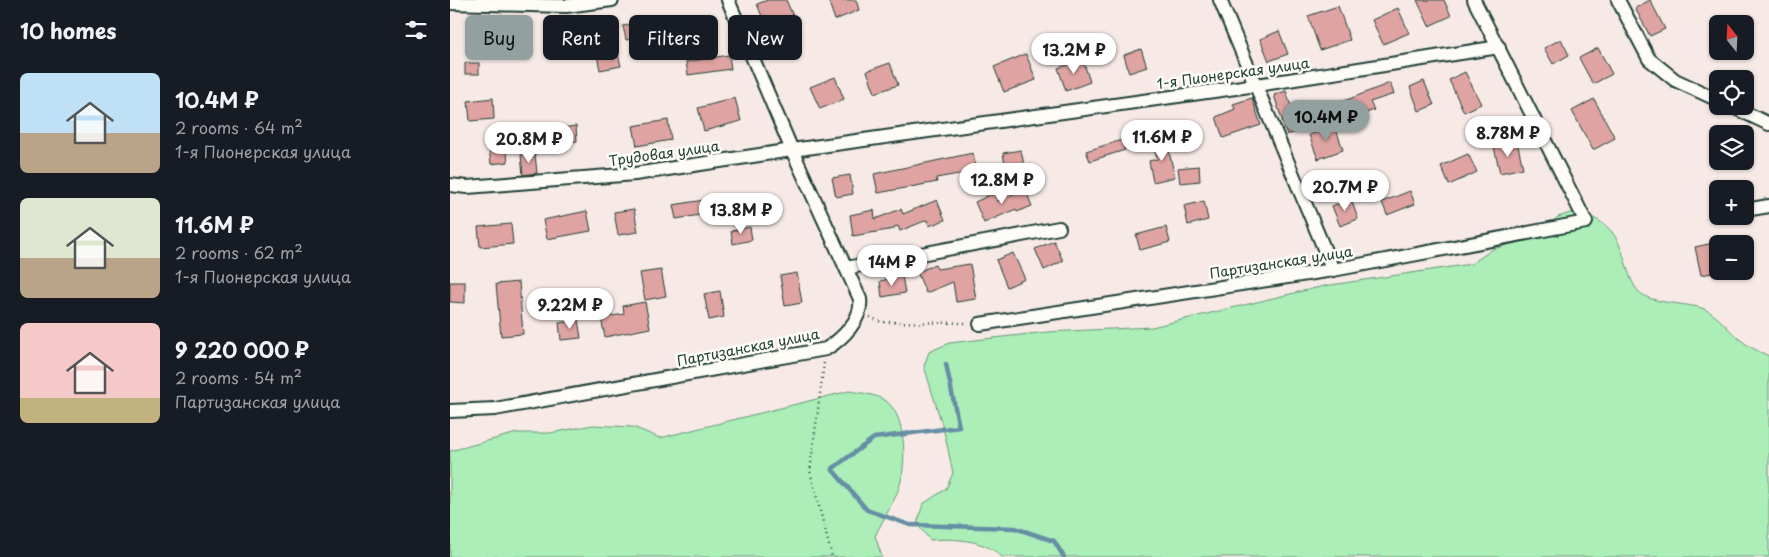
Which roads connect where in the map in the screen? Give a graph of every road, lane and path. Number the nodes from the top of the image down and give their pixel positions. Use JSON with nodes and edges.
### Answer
{"nodes":[{"id":1,"x":612,"y":0,"type":"edge"},
{"id":2,"x":728,"y":0,"type":"edge"},
{"id":3,"x":1220,"y":0,"type":"edge"},
{"id":4,"x":1474,"y":0,"type":"edge"},
{"id":5,"x":1618,"y":0,"type":"edge"},
{"id":6,"x":450,"y":3,"type":"edge"},
{"id":7,"x":1499,"y":47,"type":"junction"},
{"id":8,"x":1257,"y":85,"type":"junction"},
{"id":9,"x":1709,"y":96,"type":"edge"},
{"id":10,"x":1750,"y":115,"type":"edge"},
{"id":11,"x":1769,"y":124,"type":"edge"},
{"id":12,"x":792,"y":150,"type":"junction"},
{"id":13,"x":450,"y":185,"type":"edge"},
{"id":14,"x":1769,"y":206,"type":"edge"},
{"id":15,"x":1754,"y":208,"type":"edge"},
{"id":16,"x":1059,"y":228,"type":"dead end"},
{"id":17,"x":846,"y":268,"type":"junction"},
{"id":18,"x":1333,"y":270,"type":"junction"},
{"id":19,"x":860,"y":312,"type":"junction"},
{"id":20,"x":980,"y":324,"type":"joint"},
{"id":21,"x":826,"y":349,"type":"junction"},
{"id":22,"x":450,"y":411,"type":"edge"},
{"id":23,"x":832,"y":557,"type":"edge"}],
"edges":[{"from":1,"to":6,"type":"street"},
{"from":2,"to":12,"type":"street"},
{"from":3,"to":8,"type":"street"},
{"from":4,"to":7,"type":"street"},
{"from":5,"to":9,"type":"street"},
{"from":7,"to":8,"type":"street","name":"1-я Пионерская улица"},
{"from":7,"to":18,"type":"street","name":"Партизанская улица"},
{"from":8,"to":12,"type":"street","name":"1-я Пионерская улица"},
{"from":8,"to":18,"type":"street"},
{"from":10,"to":11,"type":"street"},
{"from":12,"to":13,"type":"street","name":"Трудовая улица"},
{"from":12,"to":17,"type":"street"},
{"from":14,"to":15,"type":"street"},
{"from":16,"to":17,"type":"street"},
{"from":17,"to":19,"type":"street"},
{"from":18,"to":20,"type":"street","name":"Партизанская улица"},
{"from":19,"to":20,"type":"path"},
{"from":19,"to":21,"type":"street","name":"Партизанская улица"},
{"from":21,"to":22,"type":"street","name":"Партизанская улица"},
{"from":21,"to":23,"type":"path"}]}
